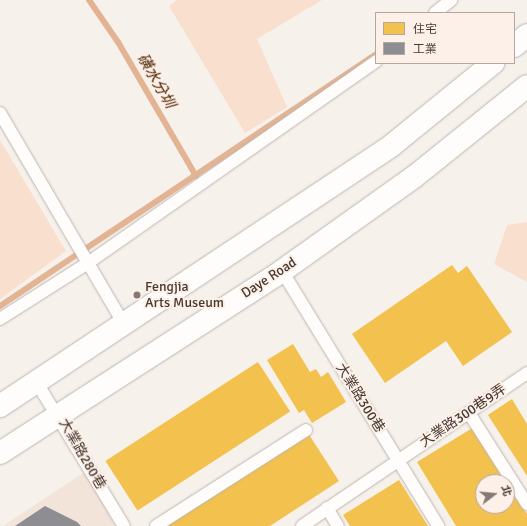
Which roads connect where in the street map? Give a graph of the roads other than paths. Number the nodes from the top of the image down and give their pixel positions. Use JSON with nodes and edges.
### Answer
{"nodes":[{"id":1,"x":451,"y":0,"type":"edge"},
{"id":2,"x":436,"y":12,"type":"edge"},
{"id":3,"x":527,"y":35,"type":"edge"},
{"id":4,"x":515,"y":45,"type":"edge"},
{"id":5,"x":375,"y":62,"type":"edge"},
{"id":6,"x":492,"y":64,"type":"edge"},
{"id":7,"x":527,"y":86,"type":"edge"},
{"id":8,"x":0,"y":113,"type":"edge"},
{"id":9,"x":88,"y":263,"type":"junction"},
{"id":10,"x":282,"y":270,"type":"junction"},
{"id":11,"x":0,"y":319,"type":"edge"},
{"id":12,"x":124,"y":324,"type":"junction"},
{"id":13,"x":527,"y":374,"type":"edge"},
{"id":14,"x":37,"y":383,"type":"junction"},
{"id":15,"x":0,"y":406,"type":"edge"},
{"id":16,"x":468,"y":413,"type":"junction"},
{"id":17,"x":59,"y":415,"type":"junction"},
{"id":18,"x":306,"y":430,"type":"dead end"},
{"id":19,"x":0,"y":453,"type":"edge"},
{"id":20,"x":398,"y":459,"type":"junction"},
{"id":21,"x":527,"y":504,"type":"edge"},
{"id":22,"x":327,"y":508,"type":"junction"},
{"id":23,"x":124,"y":526,"type":"edge"},
{"id":24,"x":156,"y":526,"type":"edge"},
{"id":25,"x":302,"y":526,"type":"edge"},
{"id":26,"x":338,"y":526,"type":"edge"},
{"id":27,"x":438,"y":526,"type":"edge"}],
"edges":[{"from":1,"to":2,"type":"lane"},
{"from":3,"to":4,"type":"main road"},
{"from":5,"to":9,"type":"lane"},
{"from":6,"to":12,"type":"main road"},
{"from":7,"to":10,"type":"main road","name":"Daye Road"},
{"from":8,"to":9,"type":"lane"},
{"from":9,"to":11,"type":"lane"},
{"from":9,"to":12,"type":"lane"},
{"from":10,"to":17,"type":"main road","name":"Daye Road"},
{"from":10,"to":20,"type":"lane","name":"大業路300巷"},
{"from":12,"to":14,"type":"main road"},
{"from":13,"to":16,"type":"lane","name":"大業路300巷9弄"},
{"from":14,"to":15,"type":"main road"},
{"from":14,"to":17,"type":"lane","name":"大業路280巷"},
{"from":16,"to":20,"type":"lane","name":"大業路300巷9弄"},
{"from":16,"to":21,"type":"lane"},
{"from":17,"to":19,"type":"main road","name":"Daye Road"},
{"from":17,"to":23,"type":"lane","name":"大業路280巷"},
{"from":18,"to":24,"type":"lane"},
{"from":20,"to":22,"type":"lane","name":"大業路300巷9弄"},
{"from":20,"to":27,"type":"lane","name":"大業路300巷"},
{"from":22,"to":25,"type":"lane","name":"大業路300巷9弄"},
{"from":22,"to":26,"type":"lane"}]}
